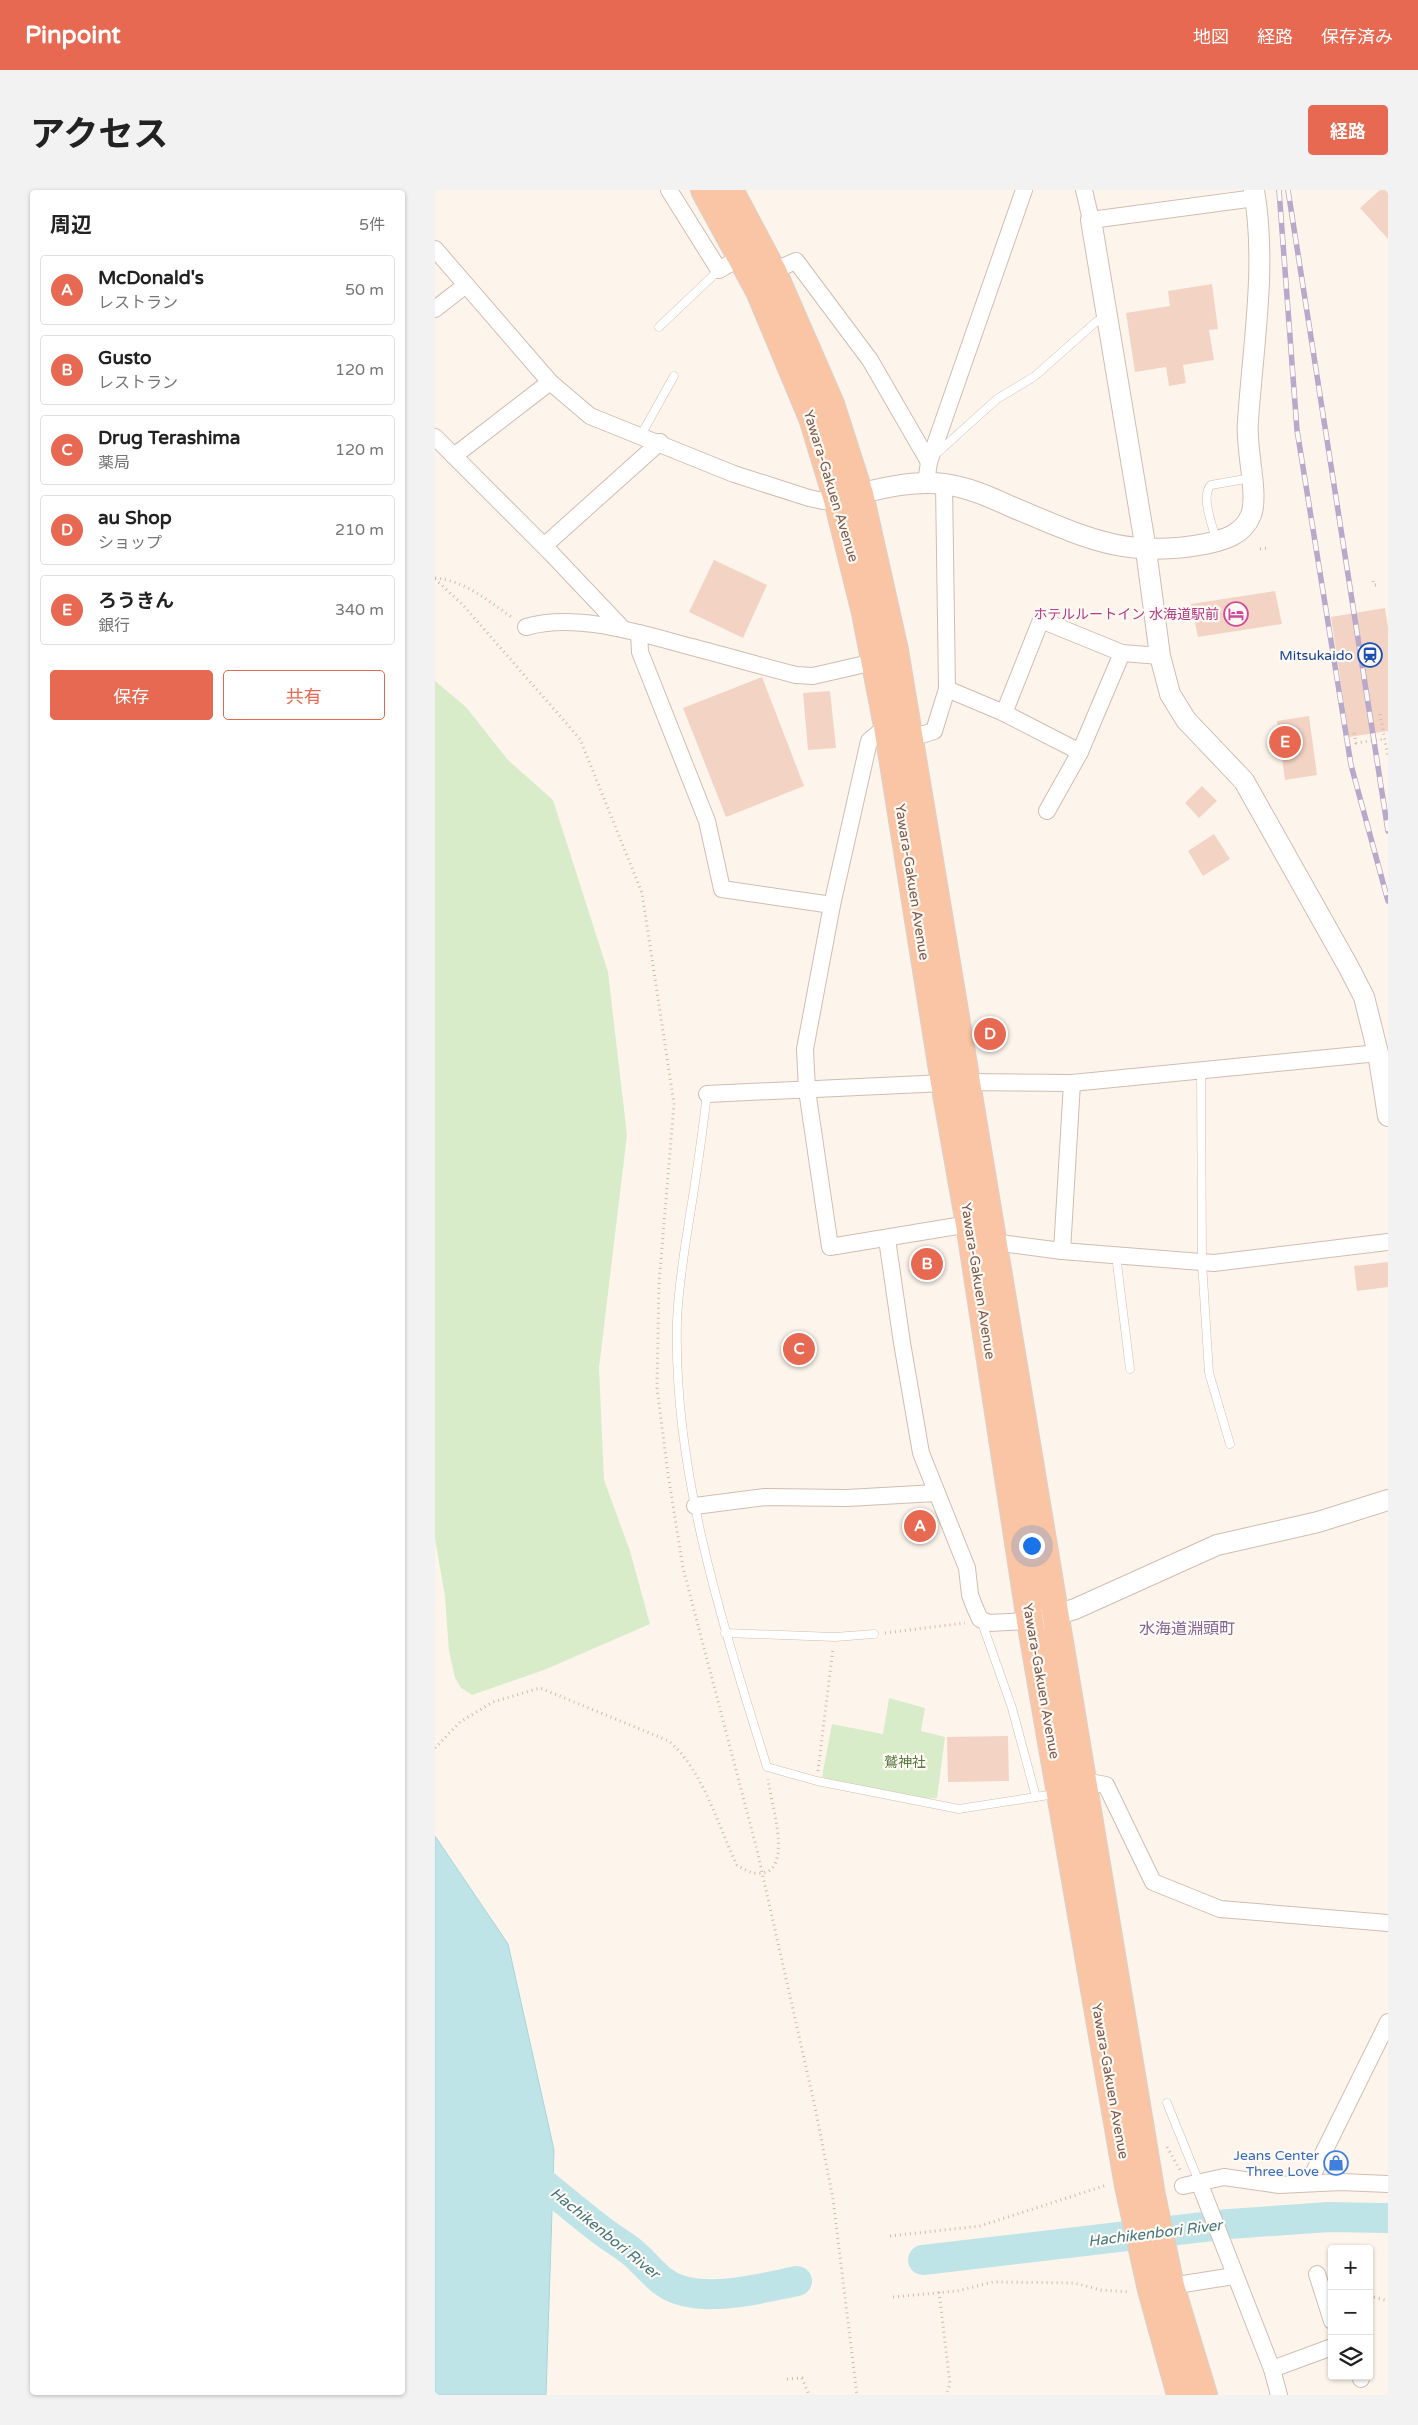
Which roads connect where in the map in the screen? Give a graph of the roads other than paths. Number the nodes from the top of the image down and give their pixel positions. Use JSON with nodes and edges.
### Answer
{"nodes":[{"id":1,"x":669,"y":190,"type":"edge"},
{"id":2,"x":705,"y":190,"type":"edge"},
{"id":3,"x":730,"y":190,"type":"edge"},
{"id":4,"x":1024,"y":190,"type":"edge"},
{"id":5,"x":1084,"y":190,"type":"edge"},
{"id":6,"x":1255,"y":194,"type":"edge"},
{"id":7,"x":1091,"y":220,"type":"junction"},
{"id":8,"x":435,"y":249,"type":"edge"},
{"id":9,"x":730,"y":263,"type":"junction"},
{"id":10,"x":773,"y":270,"type":"junction"},
{"id":11,"x":465,"y":286,"type":"junction"},
{"id":12,"x":435,"y":309,"type":"edge"},
{"id":13,"x":1107,"y":317,"type":"junction"},
{"id":14,"x":659,"y":327,"type":"dead end"},
{"id":15,"x":674,"y":376,"type":"dead end"},
{"id":16,"x":550,"y":382,"type":"junction"},
{"id":17,"x":641,"y":435,"type":"junction"},
{"id":18,"x":435,"y":437,"type":"edge"},
{"id":19,"x":659,"y":442,"type":"junction"},
{"id":20,"x":454,"y":456,"type":"junction"},
{"id":21,"x":929,"y":462,"type":"junction"},
{"id":22,"x":1251,"y":478,"type":"junction"},
{"id":23,"x":935,"y":484,"type":"junction"},
{"id":24,"x":849,"y":497,"type":"junction"},
{"id":25,"x":1217,"y":542,"type":"junction"},
{"id":26,"x":544,"y":546,"type":"junction"},
{"id":27,"x":1146,"y":550,"type":"junction"},
{"id":28,"x":526,"y":627,"type":"road end"},
{"id":29,"x":623,"y":629,"type":"junction"},
{"id":30,"x":639,"y":633,"type":"junction"},
{"id":31,"x":1122,"y":653,"type":"junction"},
{"id":32,"x":1160,"y":656,"type":"junction"},
{"id":33,"x":874,"y":662,"type":"junction"},
{"id":34,"x":947,"y":689,"type":"junction"},
{"id":35,"x":1003,"y":713,"type":"junction"},
{"id":36,"x":898,"y":733,"type":"junction"},
{"id":37,"x":1080,"y":752,"type":"junction"},
{"id":38,"x":1047,"y":811,"type":"dead end"},
{"id":39,"x":832,"y":905,"type":"junction"},
{"id":40,"x":1377,"y":1053,"type":"junction"},
{"id":41,"x":1201,"y":1071,"type":"junction"},
{"id":42,"x":955,"y":1082,"type":"junction"},
{"id":43,"x":1072,"y":1083,"type":"junction"},
{"id":44,"x":807,"y":1090,"type":"junction"},
{"id":45,"x":707,"y":1094,"type":"joint"},
{"id":46,"x":1388,"y":1116,"type":"edge"},
{"id":47,"x":969,"y":1224,"type":"junction"},
{"id":48,"x":887,"y":1239,"type":"junction"},
{"id":49,"x":993,"y":1242,"type":"junction"},
{"id":50,"x":1388,"y":1242,"type":"edge"},
{"id":51,"x":1062,"y":1251,"type":"junction"},
{"id":52,"x":1116,"y":1256,"type":"junction"},
{"id":53,"x":1202,"y":1262,"type":"junction"},
{"id":54,"x":1130,"y":1368,"type":"dead end"},
{"id":55,"x":1230,"y":1444,"type":"dead end"},
{"id":56,"x":936,"y":1493,"type":"junction"},
{"id":57,"x":1388,"y":1500,"type":"edge"},
{"id":58,"x":695,"y":1506,"type":"junction"},
{"id":59,"x":1056,"y":1616,"type":"junction"},
{"id":60,"x":973,"y":1621,"type":"junction"},
{"id":61,"x":1030,"y":1621,"type":"junction"},
{"id":62,"x":725,"y":1633,"type":"junction"},
{"id":63,"x":874,"y":1634,"type":"road end"},
{"id":64,"x":1083,"y":1781,"type":"junction"},
{"id":65,"x":1048,"y":1795,"type":"junction"},
{"id":66,"x":1388,"y":1923,"type":"edge"},
{"id":67,"x":1388,"y":2022,"type":"edge"},
{"id":68,"x":1167,"y":2103,"type":"dead end"},
{"id":69,"x":1309,"y":2182,"type":"junction"},
{"id":70,"x":1388,"y":2184,"type":"edge"},
{"id":71,"x":1193,"y":2186,"type":"junction"},
{"id":72,"x":1137,"y":2193,"type":"junction"},
{"id":73,"x":1232,"y":2270,"type":"junction"},
{"id":74,"x":1317,"y":2274,"type":"dead end"},
{"id":75,"x":1159,"y":2280,"type":"junction"},
{"id":76,"x":1328,"y":2308,"type":"edge"},
{"id":77,"x":1328,"y":2349,"type":"edge"},
{"id":78,"x":1272,"y":2369,"type":"junction"},
{"id":79,"x":1180,"y":2395,"type":"edge"},
{"id":80,"x":1204,"y":2395,"type":"edge"},
{"id":81,"x":1279,"y":2395,"type":"edge"}],
"edges":[{"from":1,"to":9,"type":"street"},
{"from":2,"to":9,"type":"highway","name":"Yawara-Gakuen Avenue"},
{"from":3,"to":10,"type":"highway","name":"Yawara-Gakuen Avenue"},
{"from":4,"to":21,"type":"street"},
{"from":5,"to":7,"type":"street"},
{"from":6,"to":7,"type":"street"},
{"from":6,"to":22,"type":"street"},
{"from":7,"to":13,"type":"street"},
{"from":8,"to":11,"type":"street"},
{"from":9,"to":14,"type":"lane"},
{"from":9,"to":24,"type":"highway","name":"Yawara-Gakuen Avenue"},
{"from":10,"to":21,"type":"street"},
{"from":10,"to":24,"type":"highway","name":"Yawara-Gakuen Avenue"},
{"from":11,"to":12,"type":"street"},
{"from":11,"to":16,"type":"street"},
{"from":13,"to":21,"type":"lane"},
{"from":13,"to":27,"type":"street"},
{"from":15,"to":17,"type":"lane"},
{"from":16,"to":17,"type":"street"},
{"from":16,"to":20,"type":"street"},
{"from":17,"to":19,"type":"street"},
{"from":18,"to":20,"type":"street"},
{"from":19,"to":24,"type":"street"},
{"from":19,"to":26,"type":"street"},
{"from":20,"to":26,"type":"street"},
{"from":21,"to":23,"type":"street"},
{"from":22,"to":25,"type":"street"},
{"from":22,"to":25,"type":"lane"},
{"from":23,"to":24,"type":"street"},
{"from":23,"to":27,"type":"street"},
{"from":23,"to":34,"type":"street"},
{"from":24,"to":33,"type":"highway","name":"Yawara-Gakuen Avenue"},
{"from":24,"to":36,"type":"highway","name":"Yawara-Gakuen Avenue"},
{"from":25,"to":27,"type":"street"},
{"from":26,"to":29,"type":"street"},
{"from":27,"to":32,"type":"street"},
{"from":28,"to":29,"type":"street"},
{"from":29,"to":30,"type":"street"},
{"from":30,"to":33,"type":"street"},
{"from":30,"to":39,"type":"street"},
{"from":31,"to":32,"type":"street"},
{"from":31,"to":35,"type":"street"},
{"from":31,"to":37,"type":"street"},
{"from":32,"to":40,"type":"street"},
{"from":33,"to":36,"type":"highway","name":"Yawara-Gakuen Avenue"},
{"from":34,"to":35,"type":"street"},
{"from":34,"to":36,"type":"street"},
{"from":35,"to":37,"type":"street"},
{"from":36,"to":39,"type":"street"},
{"from":36,"to":42,"type":"highway","name":"Yawara-Gakuen Avenue"},
{"from":37,"to":38,"type":"street"},
{"from":39,"to":44,"type":"street"},
{"from":40,"to":41,"type":"street"},
{"from":40,"to":46,"type":"street"},
{"from":41,"to":43,"type":"street"},
{"from":41,"to":53,"type":"lane"},
{"from":42,"to":43,"type":"street"},
{"from":42,"to":44,"type":"street"},
{"from":42,"to":47,"type":"highway","name":"Yawara-Gakuen Avenue"},
{"from":42,"to":49,"type":"highway","name":"Yawara-Gakuen Avenue"},
{"from":43,"to":51,"type":"street"},
{"from":44,"to":45,"type":"street"},
{"from":44,"to":48,"type":"street"},
{"from":45,"to":58,"type":"lane"},
{"from":47,"to":48,"type":"street"},
{"from":47,"to":61,"type":"highway","name":"Yawara-Gakuen Avenue"},
{"from":48,"to":56,"type":"street"},
{"from":49,"to":51,"type":"street"},
{"from":49,"to":59,"type":"highway","name":"Yawara-Gakuen Avenue"},
{"from":50,"to":53,"type":"street"},
{"from":51,"to":52,"type":"street"},
{"from":52,"to":53,"type":"street"},
{"from":52,"to":54,"type":"lane"},
{"from":53,"to":55,"type":"lane"},
{"from":56,"to":58,"type":"street"},
{"from":56,"to":60,"type":"street"},
{"from":57,"to":59,"type":"street"},
{"from":58,"to":62,"type":"lane"},
{"from":59,"to":61,"type":"street"},
{"from":59,"to":64,"type":"highway","name":"Yawara-Gakuen Avenue"},
{"from":60,"to":61,"type":"street"},
{"from":60,"to":65,"type":"lane"},
{"from":61,"to":65,"type":"highway","name":"Yawara-Gakuen Avenue"},
{"from":62,"to":63,"type":"lane"},
{"from":62,"to":65,"type":"lane"},
{"from":64,"to":66,"type":"street"},
{"from":64,"to":72,"type":"highway","name":"Yawara-Gakuen Avenue"},
{"from":65,"to":72,"type":"highway","name":"Yawara-Gakuen Avenue"},
{"from":67,"to":69,"type":"street"},
{"from":68,"to":71,"type":"lane"},
{"from":69,"to":70,"type":"street"},
{"from":69,"to":71,"type":"street"},
{"from":71,"to":73,"type":"street"},
{"from":72,"to":75,"type":"highway","name":"Yawara-Gakuen Avenue"},
{"from":73,"to":75,"type":"street"},
{"from":73,"to":78,"type":"street"},
{"from":74,"to":76,"type":"street"},
{"from":75,"to":79,"type":"highway","name":"Yawara-Gakuen Avenue"},
{"from":75,"to":80,"type":"highway","name":"Yawara-Gakuen Avenue"},
{"from":77,"to":78,"type":"street"},
{"from":78,"to":81,"type":"street"}]}
